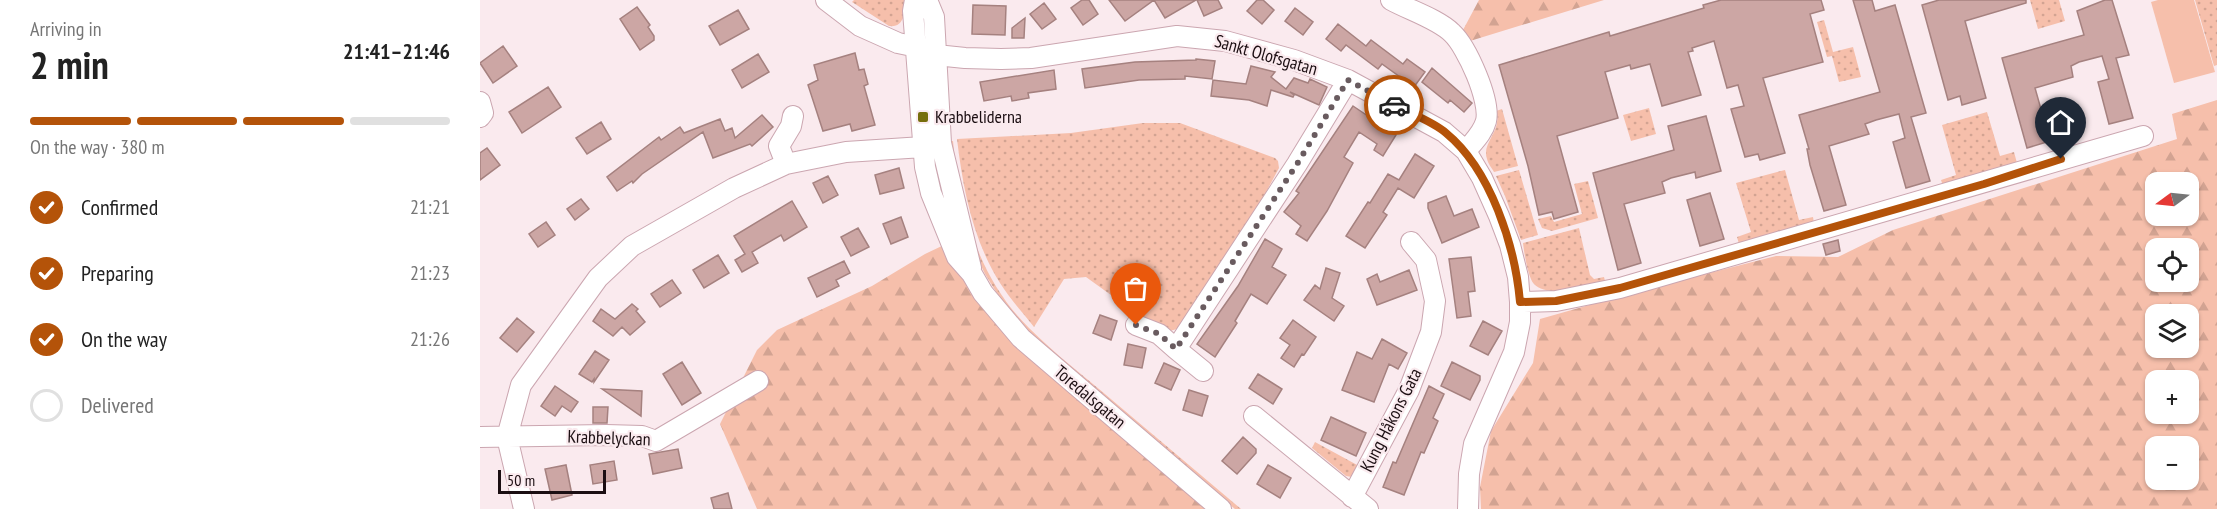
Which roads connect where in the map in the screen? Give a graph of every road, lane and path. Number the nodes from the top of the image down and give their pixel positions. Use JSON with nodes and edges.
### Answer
{"nodes":[{"id":1,"x":826,"y":0,"type":"edge"},
{"id":2,"x":915,"y":0,"type":"edge"},
{"id":3,"x":927,"y":0,"type":"edge"},
{"id":4,"x":1391,"y":0,"type":"edge"},
{"id":5,"x":917,"y":47,"type":"junction"},
{"id":6,"x":936,"y":55,"type":"junction"},
{"id":7,"x":1348,"y":80,"type":"junction"},
{"id":8,"x":480,"y":102,"type":"edge"},
{"id":9,"x":793,"y":116,"type":"dead end"},
{"id":10,"x":480,"y":117,"type":"edge"},
{"id":11,"x":2143,"y":136,"type":"dead end"},
{"id":12,"x":932,"y":145,"type":"junction"},
{"id":13,"x":1466,"y":151,"type":"junction"},
{"id":14,"x":786,"y":164,"type":"junction"},
{"id":15,"x":1411,"y":242,"type":"dead end"},
{"id":16,"x":1520,"y":302,"type":"junction"},
{"id":17,"x":1136,"y":325,"type":"dead end"},
{"id":18,"x":1176,"y":349,"type":"junction"},
{"id":19,"x":1203,"y":371,"type":"dead end"},
{"id":20,"x":758,"y":381,"type":"dead end"},
{"id":21,"x":1254,"y":416,"type":"dead end"},
{"id":22,"x":480,"y":437,"type":"edge"},
{"id":23,"x":507,"y":437,"type":"junction"},
{"id":24,"x":1352,"y":497,"type":"junction"},
{"id":25,"x":524,"y":509,"type":"edge"},
{"id":26,"x":1221,"y":509,"type":"edge"},
{"id":27,"x":1368,"y":509,"type":"edge"},
{"id":28,"x":1468,"y":509,"type":"edge"}],
"edges":[{"from":1,"to":5,"type":"street","name":"Sankt Olofsgatan"},
{"from":2,"to":5,"type":"street","name":"Toredalsgatan"},
{"from":3,"to":6,"type":"street","name":"Toredalsgatan"},
{"from":4,"to":13,"type":"street"},
{"from":5,"to":6,"type":"street","name":"Sankt Olofsgatan"},
{"from":5,"to":12,"type":"street","name":"Toredalsgatan"},
{"from":6,"to":7,"type":"street","name":"Sankt Olofsgatan"},
{"from":6,"to":12,"type":"street","name":"Toredalsgatan"},
{"from":7,"to":13,"type":"street","name":"Sankt Olofsgatan"},
{"from":7,"to":18,"type":"street"},
{"from":8,"to":10,"type":"street"},
{"from":9,"to":14,"type":"street"},
{"from":11,"to":16,"type":"street"},
{"from":12,"to":14,"type":"street"},
{"from":12,"to":26,"type":"street","name":"Toredalsgatan"},
{"from":13,"to":16,"type":"street","name":"Sankt Olofsgatan"},
{"from":14,"to":23,"type":"street"},
{"from":15,"to":24,"type":"street","name":"Kung Håkons Gata"},
{"from":16,"to":28,"type":"street","name":"Sankt Olofsgatan"},
{"from":17,"to":18,"type":"street"},
{"from":18,"to":19,"type":"street"},
{"from":20,"to":23,"type":"street","name":"Krabbelyckan"},
{"from":21,"to":24,"type":"street","name":"Kung Håkons Gata"},
{"from":22,"to":23,"type":"street","name":"Krabbelyckan"},
{"from":23,"to":25,"type":"street"},
{"from":24,"to":27,"type":"street","name":"Kung Håkons Gata"}]}
